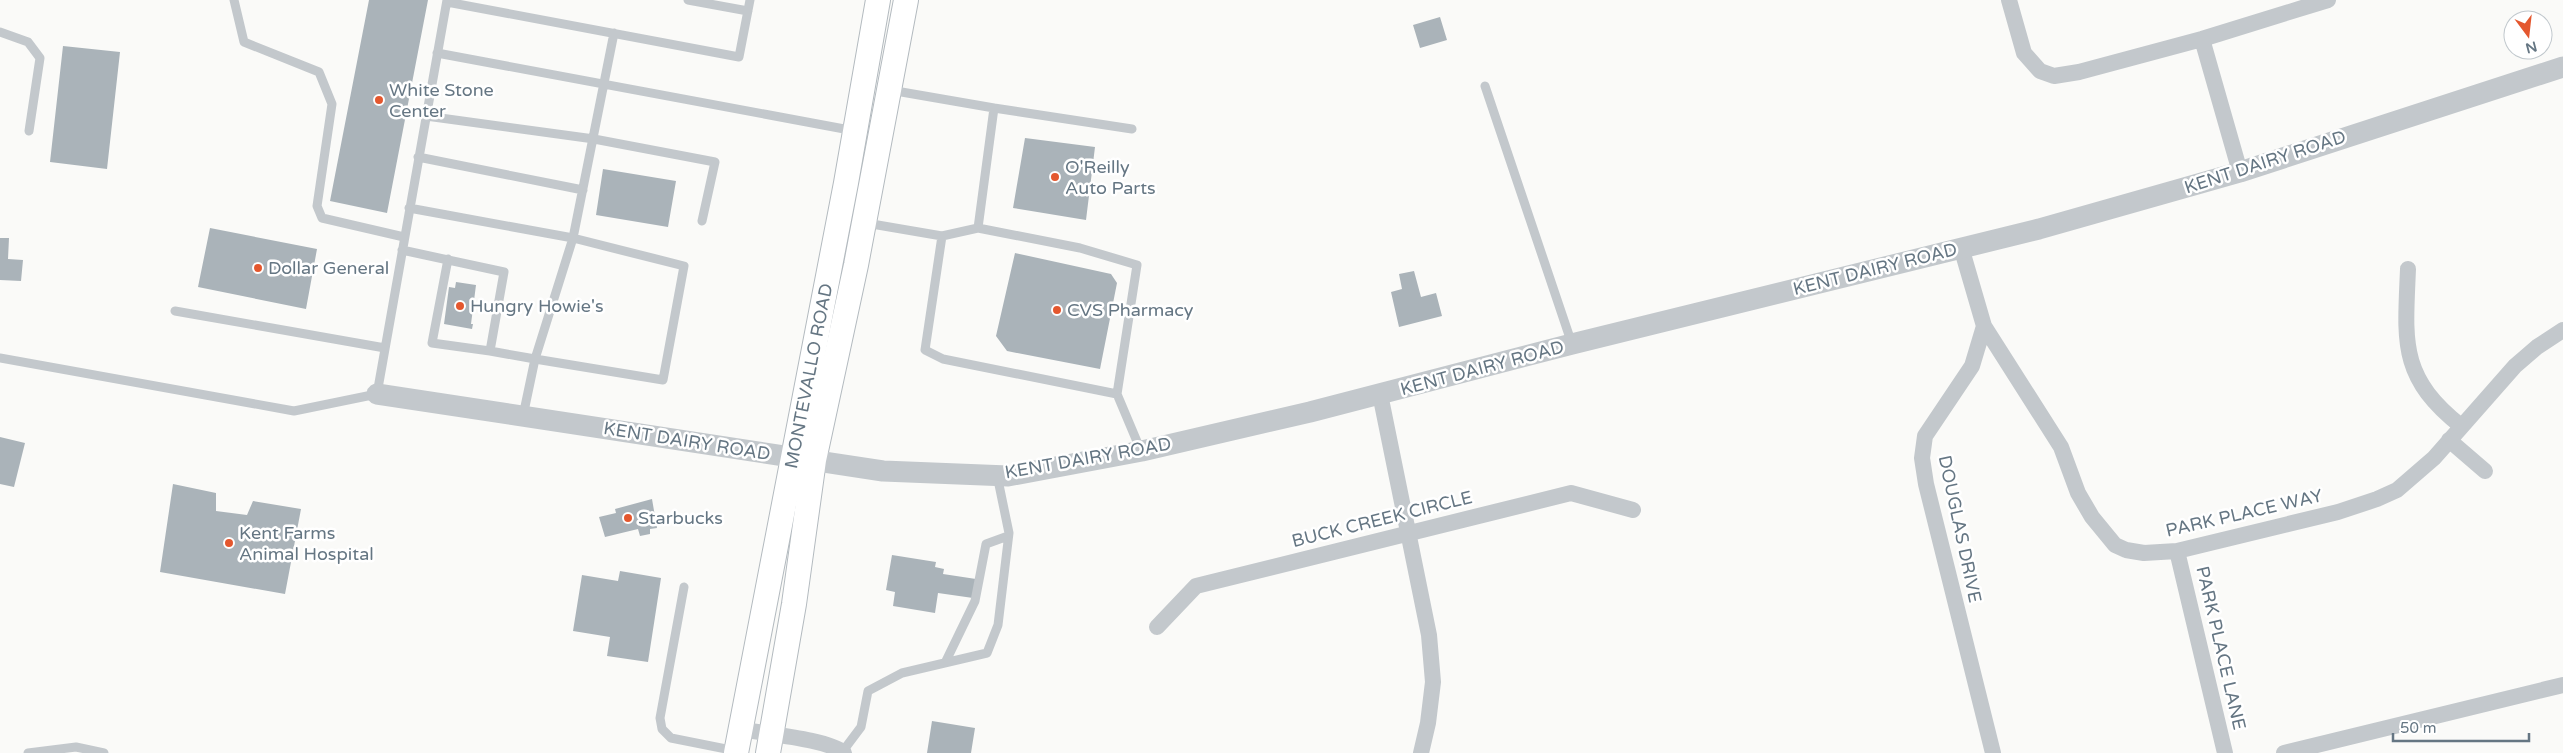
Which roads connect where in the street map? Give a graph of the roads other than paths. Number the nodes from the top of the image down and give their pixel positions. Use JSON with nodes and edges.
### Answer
{"nodes":[{"id":1,"x":234,"y":0,"type":"edge"},
{"id":2,"x":688,"y":0,"type":"edge"},
{"id":3,"x":750,"y":0,"type":"edge"},
{"id":4,"x":878,"y":0,"type":"edge"},
{"id":5,"x":906,"y":0,"type":"edge"},
{"id":6,"x":2009,"y":0,"type":"edge"},
{"id":7,"x":2328,"y":0,"type":"edge"},
{"id":8,"x":447,"y":1,"type":"edge"},
{"id":9,"x":748,"y":11,"type":"junction"},
{"id":10,"x":0,"y":32,"type":"edge"},
{"id":11,"x":614,"y":33,"type":"junction"},
{"id":12,"x":2202,"y":38,"type":"junction"},
{"id":13,"x":438,"y":53,"type":"junction"},
{"id":14,"x":2563,"y":67,"type":"edge"},
{"id":15,"x":604,"y":84,"type":"junction"},
{"id":16,"x":1486,"y":86,"type":"dead end"},
{"id":17,"x":890,"y":90,"type":"junction"},
{"id":18,"x":994,"y":108,"type":"junction"},
{"id":19,"x":426,"y":116,"type":"junction"},
{"id":20,"x":1132,"y":129,"type":"dead end"},
{"id":21,"x":29,"y":131,"type":"dead end"},
{"id":22,"x":855,"y":131,"type":"junction"},
{"id":23,"x":594,"y":139,"type":"junction"},
{"id":24,"x":418,"y":158,"type":"junction"},
{"id":25,"x":2240,"y":172,"type":"junction"},
{"id":26,"x":583,"y":190,"type":"junction"},
{"id":27,"x":409,"y":208,"type":"junction"},
{"id":28,"x":702,"y":222,"type":"dead end"},
{"id":29,"x":864,"y":223,"type":"junction"},
{"id":30,"x":978,"y":228,"type":"junction"},
{"id":31,"x":942,"y":236,"type":"junction"},
{"id":32,"x":404,"y":237,"type":"junction"},
{"id":33,"x":573,"y":238,"type":"junction"},
{"id":34,"x":1961,"y":248,"type":"junction"},
{"id":35,"x":402,"y":250,"type":"junction"},
{"id":36,"x":448,"y":259,"type":"junction"},
{"id":37,"x":2408,"y":269,"type":"dead end"},
{"id":38,"x":175,"y":311,"type":"dead end"},
{"id":39,"x":1984,"y":326,"type":"junction"},
{"id":40,"x":2563,"y":330,"type":"edge"},
{"id":41,"x":1572,"y":344,"type":"junction"},
{"id":42,"x":385,"y":348,"type":"junction"},
{"id":43,"x":490,"y":351,"type":"junction"},
{"id":44,"x":0,"y":358,"type":"edge"},
{"id":45,"x":535,"y":359,"type":"junction"},
{"id":46,"x":377,"y":394,"type":"junction"},
{"id":47,"x":1118,"y":394,"type":"junction"},
{"id":48,"x":1380,"y":394,"type":"junction"},
{"id":49,"x":523,"y":416,"type":"junction"},
{"id":50,"x":2461,"y":426,"type":"junction"},
{"id":51,"x":2449,"y":440,"type":"junction"},
{"id":52,"x":1142,"y":451,"type":"junction"},
{"id":53,"x":804,"y":459,"type":"junction"},
{"id":54,"x":2485,"y":471,"type":"dead end"},
{"id":55,"x":997,"y":475,"type":"junction"},
{"id":56,"x":1633,"y":510,"type":"dead end"},
{"id":57,"x":1410,"y":533,"type":"junction"},
{"id":58,"x":1008,"y":536,"type":"junction"},
{"id":59,"x":2177,"y":551,"type":"junction"},
{"id":60,"x":684,"y":587,"type":"dead end"},
{"id":61,"x":1157,"y":627,"type":"dead end"},
{"id":62,"x":945,"y":663,"type":"junction"},
{"id":63,"x":2563,"y":685,"type":"edge"},
{"id":64,"x":738,"y":744,"type":"edge"},
{"id":65,"x":769,"y":744,"type":"edge"},
{"id":66,"x":844,"y":752,"type":"edge"},
{"id":67,"x":28,"y":753,"type":"edge"},
{"id":68,"x":104,"y":753,"type":"edge"},
{"id":69,"x":1421,"y":753,"type":"edge"},
{"id":70,"x":1993,"y":753,"type":"edge"},
{"id":71,"x":2226,"y":753,"type":"edge"},
{"id":72,"x":2284,"y":753,"type":"edge"}],
"edges":[{"from":1,"to":32,"type":"lane"},
{"from":2,"to":9,"type":"lane"},
{"from":3,"to":9,"type":"lane"},
{"from":4,"to":22,"type":"main road","name":"MONTEVALLO ROAD"},
{"from":5,"to":17,"type":"main road","name":"MONTEVALLO ROAD"},
{"from":6,"to":12,"type":"street"},
{"from":7,"to":12,"type":"street"},
{"from":8,"to":11,"type":"lane"},
{"from":8,"to":13,"type":"lane"},
{"from":9,"to":11,"type":"lane"},
{"from":10,"to":21,"type":"lane"},
{"from":11,"to":15,"type":"lane"},
{"from":12,"to":25,"type":"street"},
{"from":13,"to":15,"type":"lane"},
{"from":13,"to":19,"type":"lane"},
{"from":14,"to":25,"type":"street","name":"KENT DAIRY ROAD"},
{"from":15,"to":22,"type":"lane"},
{"from":15,"to":23,"type":"lane"},
{"from":16,"to":41,"type":"lane"},
{"from":17,"to":18,"type":"lane"},
{"from":17,"to":29,"type":"main road","name":"MONTEVALLO ROAD"},
{"from":18,"to":20,"type":"lane"},
{"from":18,"to":30,"type":"lane"},
{"from":19,"to":23,"type":"lane"},
{"from":19,"to":24,"type":"lane"},
{"from":22,"to":53,"type":"main road","name":"MONTEVALLO ROAD"},
{"from":23,"to":26,"type":"lane"},
{"from":23,"to":28,"type":"lane"},
{"from":24,"to":26,"type":"lane"},
{"from":24,"to":27,"type":"lane"},
{"from":25,"to":34,"type":"street","name":"KENT DAIRY ROAD"},
{"from":26,"to":33,"type":"lane"},
{"from":27,"to":32,"type":"lane"},
{"from":27,"to":33,"type":"lane"},
{"from":29,"to":31,"type":"lane"},
{"from":29,"to":53,"type":"main road","name":"MONTEVALLO ROAD"},
{"from":30,"to":31,"type":"lane"},
{"from":30,"to":47,"type":"lane"},
{"from":31,"to":47,"type":"lane"},
{"from":32,"to":35,"type":"lane"},
{"from":33,"to":45,"type":"lane"},
{"from":33,"to":45,"type":"lane"},
{"from":34,"to":39,"type":"street","name":"PARK PLACE WAY"},
{"from":34,"to":41,"type":"street","name":"KENT DAIRY ROAD"},
{"from":35,"to":36,"type":"lane"},
{"from":35,"to":42,"type":"lane"},
{"from":36,"to":43,"type":"lane"},
{"from":36,"to":43,"type":"lane"},
{"from":37,"to":50,"type":"street"},
{"from":38,"to":42,"type":"lane"},
{"from":39,"to":59,"type":"street","name":"PARK PLACE WAY"},
{"from":39,"to":70,"type":"street","name":"DOUGLAS DRIVE"},
{"from":40,"to":50,"type":"street","name":"PARK PLACE WAY"},
{"from":41,"to":48,"type":"street","name":"KENT DAIRY ROAD"},
{"from":42,"to":46,"type":"lane"},
{"from":43,"to":45,"type":"lane"},
{"from":44,"to":46,"type":"lane"},
{"from":45,"to":49,"type":"lane"},
{"from":46,"to":49,"type":"street","name":"KENT DAIRY ROAD"},
{"from":47,"to":52,"type":"lane"},
{"from":48,"to":52,"type":"street","name":"KENT DAIRY ROAD"},
{"from":48,"to":57,"type":"street"},
{"from":49,"to":53,"type":"street","name":"KENT DAIRY ROAD"},
{"from":50,"to":51,"type":"street","name":"PARK PLACE WAY"},
{"from":51,"to":54,"type":"street"},
{"from":51,"to":59,"type":"street","name":"PARK PLACE WAY"},
{"from":52,"to":55,"type":"street","name":"KENT DAIRY ROAD"},
{"from":53,"to":55,"type":"street","name":"KENT DAIRY ROAD"},
{"from":53,"to":64,"type":"main road","name":"MONTEVALLO ROAD"},
{"from":53,"to":65,"type":"main road","name":"MONTEVALLO ROAD"},
{"from":55,"to":58,"type":"lane"},
{"from":56,"to":57,"type":"street","name":"BUCK CREEK CIRCLE"},
{"from":57,"to":61,"type":"street","name":"BUCK CREEK CIRCLE"},
{"from":57,"to":69,"type":"street"},
{"from":58,"to":62,"type":"lane"},
{"from":58,"to":62,"type":"lane"},
{"from":59,"to":71,"type":"street","name":"PARK PLACE LANE"},
{"from":60,"to":64,"type":"lane"},
{"from":62,"to":66,"type":"lane"},
{"from":63,"to":72,"type":"street"},
{"from":64,"to":65,"type":"street"},
{"from":65,"to":66,"type":"street"},
{"from":67,"to":68,"type":"lane"}]}
